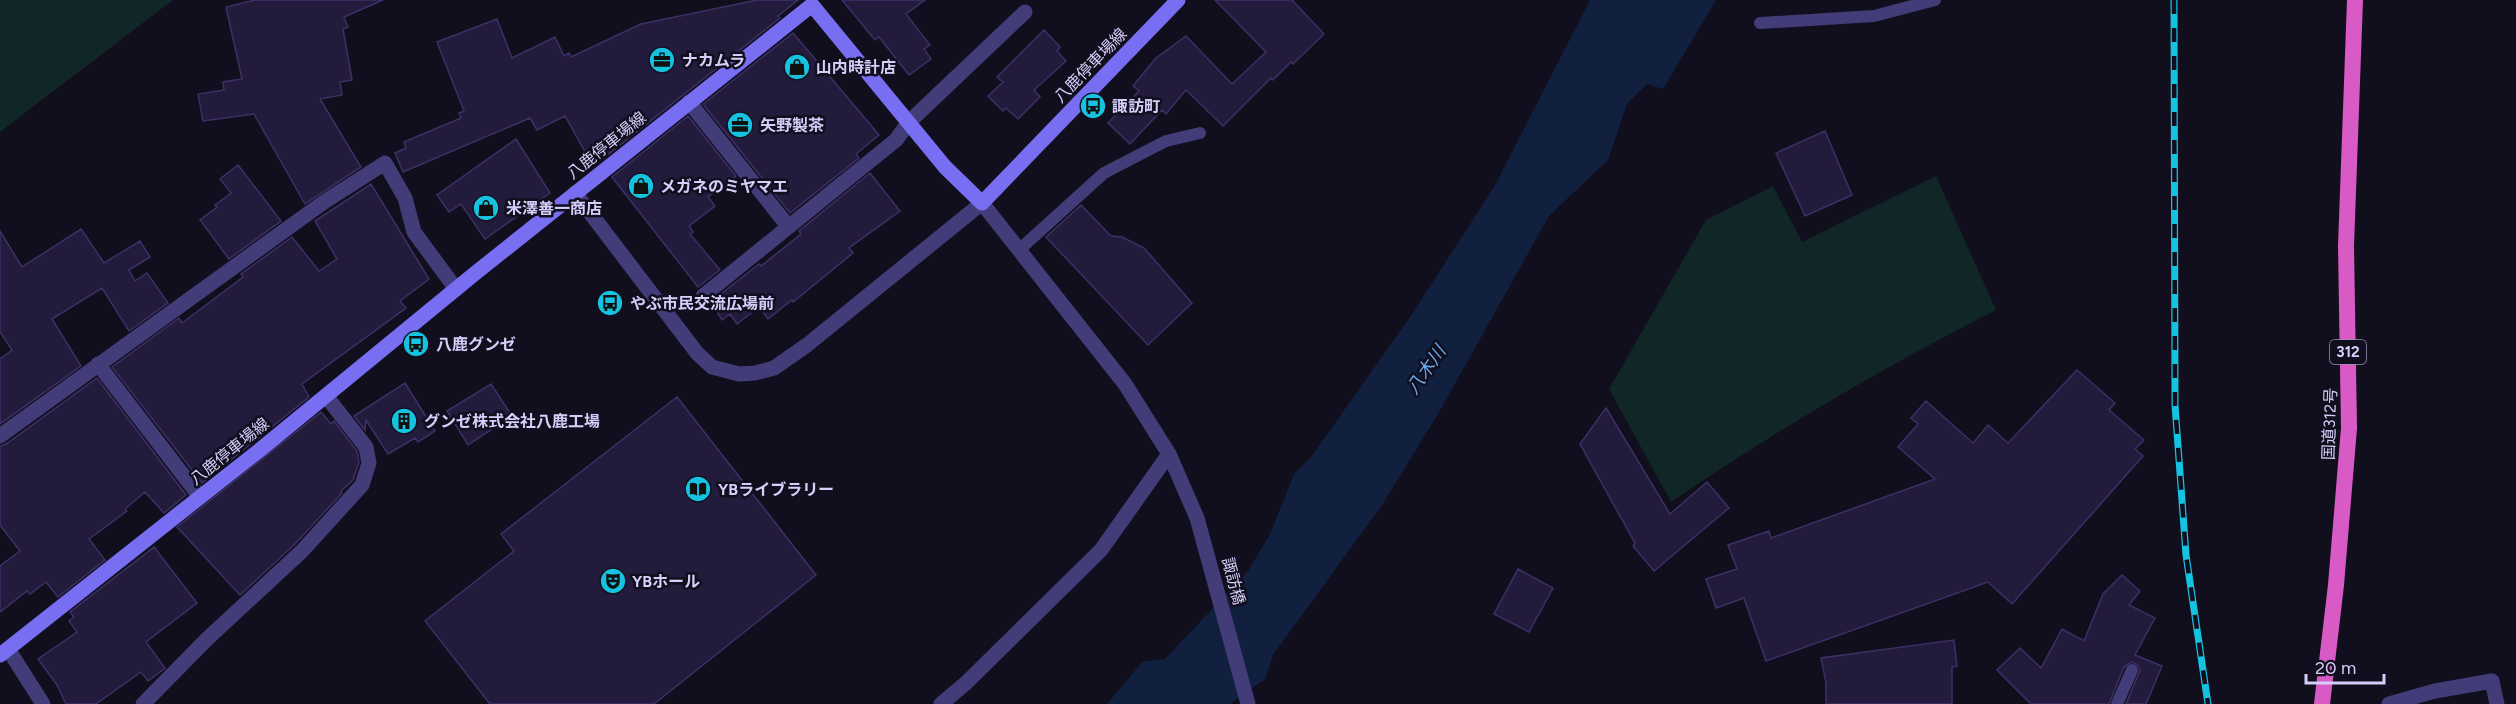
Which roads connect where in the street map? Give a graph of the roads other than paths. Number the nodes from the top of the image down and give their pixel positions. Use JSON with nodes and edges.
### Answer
{"nodes":[{"id":1,"x":1178,"y":0,"type":"edge"},
{"id":2,"x":1935,"y":0,"type":"edge"},
{"id":3,"x":2355,"y":0,"type":"edge"},
{"id":4,"x":815,"y":2,"type":"edge"},
{"id":5,"x":1025,"y":12,"type":"dead end"},
{"id":6,"x":1760,"y":23,"type":"dead end"},
{"id":7,"x":689,"y":102,"type":"junction"},
{"id":8,"x":909,"y":122,"type":"junction"},
{"id":9,"x":1200,"y":133,"type":"dead end"},
{"id":10,"x":575,"y":193,"type":"junction"},
{"id":11,"x":981,"y":203,"type":"junction"},
{"id":12,"x":788,"y":226,"type":"junction"},
{"id":13,"x":1019,"y":250,"type":"junction"},
{"id":14,"x":456,"y":289,"type":"junction"},
{"id":15,"x":703,"y":296,"type":"dead end"},
{"id":16,"x":99,"y":364,"type":"junction"},
{"id":17,"x":326,"y":396,"type":"junction"},
{"id":18,"x":0,"y":436,"type":"edge"},
{"id":19,"x":1169,"y":454,"type":"junction"},
{"id":20,"x":201,"y":497,"type":"junction"},
{"id":21,"x":4,"y":652,"type":"edge"},
{"id":22,"x":2132,"y":670,"type":"dead end"},
{"id":23,"x":43,"y":704,"type":"edge"},
{"id":24,"x":143,"y":704,"type":"edge"},
{"id":25,"x":941,"y":704,"type":"edge"},
{"id":26,"x":1248,"y":704,"type":"edge"},
{"id":27,"x":2117,"y":704,"type":"edge"},
{"id":28,"x":2322,"y":704,"type":"edge"},
{"id":29,"x":2392,"y":704,"type":"edge"},
{"id":30,"x":2497,"y":704,"type":"edge"}],
"edges":[{"from":1,"to":11,"type":"main road","name":"八鹿停車場線"},
{"from":2,"to":6,"type":"lane"},
{"from":3,"to":28,"type":"highway","name":"国道312号","number":"312"},
{"from":4,"to":7,"type":"main road","name":"八鹿停車場線"},
{"from":4,"to":8,"type":"main road","name":"八鹿停車場線"},
{"from":5,"to":8,"type":"street"},
{"from":7,"to":10,"type":"main road","name":"八鹿停車場線"},
{"from":7,"to":12,"type":"street"},
{"from":8,"to":11,"type":"main road","name":"八鹿停車場線"},
{"from":8,"to":12,"type":"street"},
{"from":9,"to":13,"type":"lane"},
{"from":10,"to":11,"type":"street"},
{"from":10,"to":14,"type":"main road","name":"八鹿停車場線"},
{"from":11,"to":13,"type":"street","name":"諏訪橋"},
{"from":12,"to":15,"type":"street"},
{"from":13,"to":19,"type":"street","name":"諏訪橋"},
{"from":14,"to":16,"type":"street"},
{"from":14,"to":17,"type":"main road","name":"八鹿停車場線"},
{"from":16,"to":18,"type":"street"},
{"from":16,"to":20,"type":"street"},
{"from":17,"to":20,"type":"main road","name":"八鹿停車場線"},
{"from":17,"to":24,"type":"street"},
{"from":19,"to":25,"type":"street"},
{"from":19,"to":26,"type":"street","name":"諏訪橋"},
{"from":20,"to":21,"type":"main road","name":"八鹿停車場線"},
{"from":21,"to":23,"type":"street"},
{"from":22,"to":27,"type":"lane"},
{"from":29,"to":30,"type":"street"}]}
